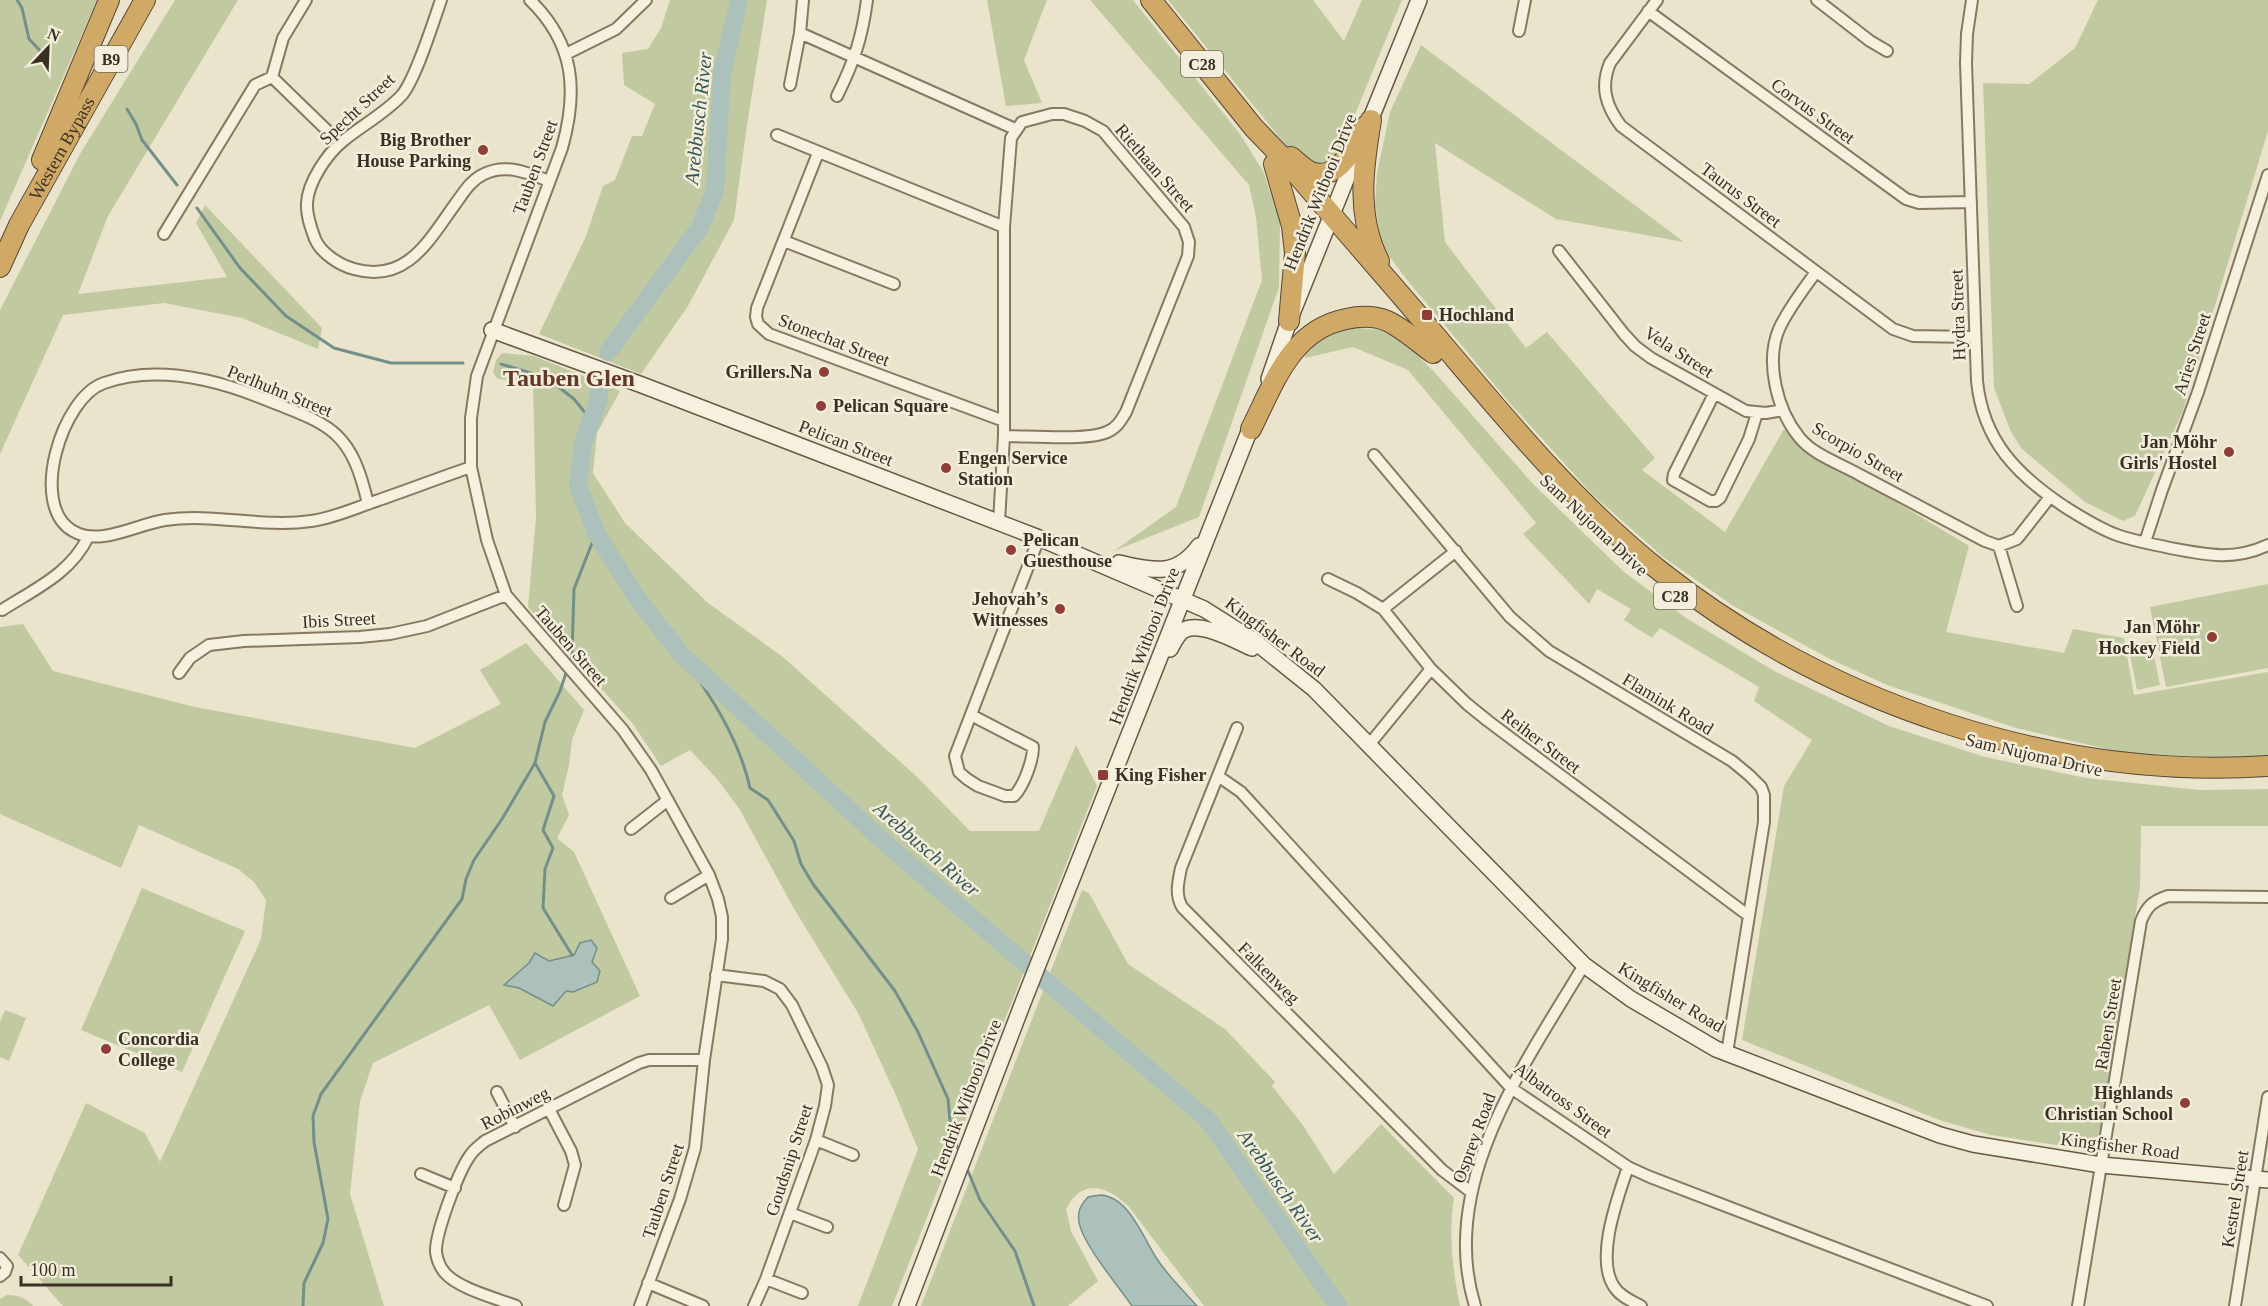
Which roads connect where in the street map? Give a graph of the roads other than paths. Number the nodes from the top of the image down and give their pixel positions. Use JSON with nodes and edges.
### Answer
{"nodes":[{"id":1,"x":109,"y":0,"type":"edge"},
{"id":2,"x":145,"y":0,"type":"edge"},
{"id":3,"x":157,"y":0,"type":"edge"},
{"id":4,"x":306,"y":0,"type":"edge"},
{"id":5,"x":441,"y":0,"type":"edge"},
{"id":6,"x":530,"y":0,"type":"edge"},
{"id":7,"x":646,"y":0,"type":"edge"},
{"id":8,"x":803,"y":0,"type":"edge"},
{"id":9,"x":867,"y":0,"type":"edge"},
{"id":10,"x":1151,"y":0,"type":"edge"},
{"id":11,"x":1419,"y":0,"type":"edge"},
{"id":12,"x":1525,"y":0,"type":"edge"},
{"id":13,"x":1657,"y":0,"type":"edge"},
{"id":14,"x":1817,"y":0,"type":"edge"},
{"id":15,"x":1972,"y":0,"type":"edge"},
{"id":16,"x":1648,"y":11,"type":"junction"},
{"id":17,"x":1519,"y":31,"type":"dead end"},
{"id":18,"x":800,"y":33,"type":"junction"},
{"id":19,"x":1887,"y":51,"type":"dead end"},
{"id":20,"x":566,"y":54,"type":"junction"},
{"id":21,"x":855,"y":60,"type":"junction"},
{"id":22,"x":272,"y":77,"type":"junction"},
{"id":23,"x":790,"y":85,"type":"dead end"},
{"id":24,"x":837,"y":96,"type":"dead end"},
{"id":25,"x":77,"y":118,"type":"junction"},
{"id":26,"x":1371,"y":120,"type":"junction"},
{"id":27,"x":1254,"y":128,"type":"junction"},
{"id":28,"x":1015,"y":129,"type":"junction"},
{"id":29,"x":777,"y":135,"type":"dead end"},
{"id":30,"x":340,"y":143,"type":"junction"},
{"id":31,"x":818,"y":153,"type":"junction"},
{"id":32,"x":1274,"y":164,"type":"junction"},
{"id":33,"x":2268,"y":175,"type":"edge"},
{"id":34,"x":549,"y":181,"type":"junction"},
{"id":35,"x":1971,"y":202,"type":"junction"},
{"id":36,"x":1328,"y":222,"type":"junction"},
{"id":37,"x":19,"y":225,"type":"junction"},
{"id":38,"x":1004,"y":227,"type":"junction"},
{"id":39,"x":164,"y":234,"type":"dead end"},
{"id":40,"x":784,"y":241,"type":"junction"},
{"id":41,"x":1559,"y":250,"type":"dead end"},
{"id":42,"x":0,"y":267,"type":"edge"},
{"id":43,"x":1816,"y":272,"type":"junction"},
{"id":44,"x":894,"y":284,"type":"dead end"},
{"id":45,"x":1391,"y":284,"type":"junction"},
{"id":46,"x":1289,"y":321,"type":"junction"},
{"id":47,"x":492,"y":330,"type":"junction"},
{"id":48,"x":1975,"y":337,"type":"junction"},
{"id":49,"x":1433,"y":353,"type":"junction"},
{"id":50,"x":1714,"y":394,"type":"junction"},
{"id":51,"x":1783,"y":410,"type":"junction"},
{"id":52,"x":1757,"y":413,"type":"junction"},
{"id":53,"x":1004,"y":421,"type":"junction"},
{"id":54,"x":1251,"y":429,"type":"junction"},
{"id":55,"x":1004,"y":436,"type":"junction"},
{"id":56,"x":1374,"y":455,"type":"dead end"},
{"id":57,"x":471,"y":467,"type":"junction"},
{"id":58,"x":2050,"y":496,"type":"junction"},
{"id":59,"x":368,"y":504,"type":"junction"},
{"id":60,"x":999,"y":522,"type":"junction"},
{"id":61,"x":1209,"y":530,"type":"junction"},
{"id":62,"x":88,"y":537,"type":"junction"},
{"id":63,"x":1039,"y":538,"type":"junction"},
{"id":64,"x":2145,"y":542,"type":"junction"},
{"id":65,"x":2268,"y":545,"type":"edge"},
{"id":66,"x":1999,"y":546,"type":"junction"},
{"id":67,"x":1456,"y":551,"type":"junction"},
{"id":68,"x":1080,"y":555,"type":"junction"},
{"id":69,"x":1328,"y":579,"type":"dead end"},
{"id":70,"x":506,"y":595,"type":"junction"},
{"id":71,"x":1184,"y":598,"type":"junction"},
{"id":72,"x":2017,"y":606,"type":"dead end"},
{"id":73,"x":1383,"y":609,"type":"junction"},
{"id":74,"x":2,"y":610,"type":"dead end"},
{"id":75,"x":1274,"y":658,"type":"junction"},
{"id":76,"x":1431,"y":669,"type":"junction"},
{"id":77,"x":179,"y":674,"type":"dead end"},
{"id":78,"x":1148,"y":692,"type":"junction"},
{"id":79,"x":971,"y":715,"type":"junction"},
{"id":80,"x":1237,"y":728,"type":"dead end"},
{"id":81,"x":1368,"y":746,"type":"junction"},
{"id":82,"x":2268,"y":766,"type":"edge"},
{"id":83,"x":1218,"y":776,"type":"junction"},
{"id":84,"x":2268,"y":778,"type":"edge"},
{"id":85,"x":668,"y":800,"type":"junction"},
{"id":86,"x":631,"y":829,"type":"dead end"},
{"id":87,"x":709,"y":875,"type":"junction"},
{"id":88,"x":2268,"y":897,"type":"edge"},
{"id":89,"x":671,"y":898,"type":"dead end"},
{"id":90,"x":1749,"y":916,"type":"junction"},
{"id":91,"x":1584,"y":965,"type":"junction"},
{"id":92,"x":716,"y":975,"type":"junction"},
{"id":93,"x":1727,"y":1053,"type":"junction"},
{"id":94,"x":704,"y":1060,"type":"junction"},
{"id":95,"x":1511,"y":1088,"type":"junction"},
{"id":96,"x":497,"y":1092,"type":"dead end"},
{"id":97,"x":2268,"y":1097,"type":"edge"},
{"id":98,"x":549,"y":1109,"type":"junction"},
{"id":99,"x":515,"y":1127,"type":"junction"},
{"id":100,"x":816,"y":1140,"type":"junction"},
{"id":101,"x":853,"y":1155,"type":"dead end"},
{"id":102,"x":2101,"y":1165,"type":"junction"},
{"id":103,"x":1628,"y":1167,"type":"junction"},
{"id":104,"x":421,"y":1174,"type":"dead end"},
{"id":105,"x":2262,"y":1180,"type":"edge"},
{"id":106,"x":455,"y":1188,"type":"junction"},
{"id":107,"x":1471,"y":1192,"type":"junction"},
{"id":108,"x":564,"y":1205,"type":"dead end"},
{"id":109,"x":790,"y":1213,"type":"junction"},
{"id":110,"x":827,"y":1227,"type":"dead end"},
{"id":111,"x":0,"y":1258,"type":"edge"},
{"id":112,"x":0,"y":1276,"type":"edge"},
{"id":113,"x":766,"y":1279,"type":"junction"},
{"id":114,"x":648,"y":1283,"type":"junction"},
{"id":115,"x":802,"y":1293,"type":"dead end"},
{"id":116,"x":516,"y":1306,"type":"edge"},
{"id":117,"x":640,"y":1306,"type":"edge"},
{"id":118,"x":703,"y":1306,"type":"edge"},
{"id":119,"x":754,"y":1306,"type":"edge"},
{"id":120,"x":907,"y":1306,"type":"edge"},
{"id":121,"x":1475,"y":1306,"type":"edge"},
{"id":122,"x":1641,"y":1306,"type":"edge"},
{"id":123,"x":1987,"y":1306,"type":"edge"},
{"id":124,"x":2078,"y":1306,"type":"edge"},
{"id":125,"x":2235,"y":1306,"type":"edge"}],
"edges":[{"from":1,"to":37,"type":"highway"},
{"from":2,"to":25,"type":"highway","name":"Western Bypass","number":"B9"},
{"from":3,"to":25,"type":"highway"},
{"from":4,"to":22,"type":"street"},
{"from":5,"to":30,"type":"street","name":"Specht Street"},
{"from":6,"to":20,"type":"street","name":"Tauben Street"},
{"from":7,"to":20,"type":"street"},
{"from":8,"to":18,"type":"street"},
{"from":9,"to":21,"type":"street"},
{"from":10,"to":27,"type":"highway","name":"Sam Nujoma Drive","number":"C28"},
{"from":11,"to":26,"type":"street","name":"Hendrik Witbooi Drive"},
{"from":12,"to":17,"type":"street"},
{"from":13,"to":16,"type":"street","name":"Taurus Street"},
{"from":14,"to":19,"type":"street"},
{"from":15,"to":35,"type":"street","name":"Hydra Street"},
{"from":16,"to":35,"type":"street","name":"Corvus Street"},
{"from":16,"to":43,"type":"street","name":"Taurus Street"},
{"from":18,"to":21,"type":"street"},
{"from":18,"to":23,"type":"street"},
{"from":20,"to":34,"type":"street","name":"Tauben Street"},
{"from":21,"to":24,"type":"street"},
{"from":21,"to":28,"type":"street"},
{"from":22,"to":30,"type":"street"},
{"from":22,"to":39,"type":"street"},
{"from":25,"to":37,"type":"highway","name":"Western Bypass","number":"B9"},
{"from":26,"to":27,"type":"highway"},
{"from":26,"to":36,"type":"street","name":"Hendrik Witbooi Drive"},
{"from":26,"to":45,"type":"highway"},
{"from":27,"to":32,"type":"highway","name":"Sam Nujoma Drive","number":"C28"},
{"from":27,"to":36,"type":"highway","name":"Sam Nujoma Drive","number":"C28"},
{"from":28,"to":38,"type":"street"},
{"from":28,"to":55,"type":"street","name":"Riethaan Street"},
{"from":29,"to":31,"type":"street"},
{"from":30,"to":34,"type":"street","name":"Specht Street"},
{"from":31,"to":38,"type":"street"},
{"from":31,"to":40,"type":"street","name":"Stonechat Street"},
{"from":32,"to":36,"type":"highway","name":"Sam Nujoma Drive","number":"C28"},
{"from":32,"to":46,"type":"highway"},
{"from":33,"to":64,"type":"street","name":"Aries Street"},
{"from":34,"to":47,"type":"street","name":"Tauben Street"},
{"from":35,"to":48,"type":"street","name":"Hydra Street"},
{"from":36,"to":45,"type":"highway","name":"Sam Nujoma Drive","number":"C28"},
{"from":36,"to":46,"type":"street","name":"Hendrik Witbooi Drive"},
{"from":36,"to":49,"type":"highway","name":"Sam Nujoma Drive","number":"C28"},
{"from":37,"to":42,"type":"highway","name":"Western Bypass","number":"B9"},
{"from":38,"to":53,"type":"street"},
{"from":40,"to":44,"type":"street"},
{"from":40,"to":53,"type":"street","name":"Stonechat Street"},
{"from":41,"to":50,"type":"street","name":"Vela Street"},
{"from":43,"to":48,"type":"street","name":"Taurus Street"},
{"from":43,"to":51,"type":"street","name":"Scorpio Street"},
{"from":45,"to":82,"type":"highway","name":"Sam Nujoma Drive","number":"C28"},
{"from":46,"to":54,"type":"street","name":"Hendrik Witbooi Drive"},
{"from":47,"to":57,"type":"street","name":"Tauben Street"},
{"from":47,"to":60,"type":"street","name":"Pelican Street"},
{"from":48,"to":58,"type":"street","name":"Hydra Street"},
{"from":49,"to":54,"type":"highway"},
{"from":49,"to":84,"type":"highway","name":"Sam Nujoma Drive","number":"C28"},
{"from":50,"to":52,"type":"street","name":"Vela Street"},
{"from":50,"to":52,"type":"street"},
{"from":51,"to":52,"type":"street","name":"Vela Street"},
{"from":51,"to":66,"type":"street","name":"Scorpio Street"},
{"from":53,"to":55,"type":"street"},
{"from":54,"to":61,"type":"street","name":"Hendrik Witbooi Drive"},
{"from":55,"to":60,"type":"street"},
{"from":56,"to":67,"type":"street","name":"Flamink Road"},
{"from":57,"to":59,"type":"street"},
{"from":57,"to":70,"type":"street","name":"Tauben Street"},
{"from":58,"to":64,"type":"street","name":"Hydra Street"},
{"from":58,"to":66,"type":"street"},
{"from":59,"to":62,"type":"street"},
{"from":59,"to":62,"type":"street","name":"Perlhuhn Street"},
{"from":60,"to":63,"type":"street","name":"Pelican Street"},
{"from":61,"to":68,"type":"street"},
{"from":61,"to":71,"type":"street","name":"Hendrik Witbooi Drive"},
{"from":62,"to":74,"type":"street"},
{"from":63,"to":68,"type":"street","name":"Pelican Street"},
{"from":63,"to":79,"type":"street"},
{"from":64,"to":65,"type":"street","name":"Hydra Street"},
{"from":66,"to":72,"type":"street"},
{"from":67,"to":73,"type":"street"},
{"from":67,"to":90,"type":"street","name":"Flamink Road"},
{"from":68,"to":71,"type":"street","name":"Pelican Street"},
{"from":69,"to":73,"type":"street","name":"Reiher Street"},
{"from":70,"to":77,"type":"street","name":"Ibis Street"},
{"from":70,"to":85,"type":"street","name":"Tauben Street"},
{"from":71,"to":75,"type":"street","name":"Kingfisher Road"},
{"from":71,"to":78,"type":"street","name":"Hendrik Witbooi Drive"},
{"from":73,"to":76,"type":"street","name":"Reiher Street"},
{"from":75,"to":78,"type":"street"},
{"from":75,"to":81,"type":"street","name":"Kingfisher Road"},
{"from":76,"to":81,"type":"street"},
{"from":76,"to":90,"type":"street","name":"Reiher Street"},
{"from":78,"to":120,"type":"street","name":"Hendrik Witbooi Drive"},
{"from":79,"to":79,"type":"street"},
{"from":80,"to":83,"type":"street","name":"Falkenweg"},
{"from":81,"to":91,"type":"street","name":"Kingfisher Road"},
{"from":83,"to":95,"type":"street","name":"Albatross Street"},
{"from":83,"to":107,"type":"street","name":"Falkenweg"},
{"from":85,"to":86,"type":"street"},
{"from":85,"to":87,"type":"street","name":"Tauben Street"},
{"from":87,"to":89,"type":"street"},
{"from":87,"to":92,"type":"street","name":"Tauben Street"},
{"from":88,"to":102,"type":"street","name":"Raben Street"},
{"from":90,"to":93,"type":"street","name":"Flamink Road"},
{"from":91,"to":93,"type":"street","name":"Kingfisher Road"},
{"from":91,"to":95,"type":"street","name":"Osprey Road"},
{"from":92,"to":94,"type":"street","name":"Tauben Street"},
{"from":92,"to":100,"type":"street","name":"Goudsnip Street"},
{"from":93,"to":102,"type":"street","name":"Kingfisher Road"},
{"from":94,"to":98,"type":"street","name":"Robinweg"},
{"from":94,"to":114,"type":"street","name":"Tauben Street"},
{"from":95,"to":103,"type":"street","name":"Albatross Street"},
{"from":95,"to":107,"type":"street","name":"Osprey Road"},
{"from":96,"to":99,"type":"street"},
{"from":97,"to":105,"type":"street","name":"Kestrel Street"},
{"from":98,"to":99,"type":"street","name":"Robinweg"},
{"from":98,"to":108,"type":"street"},
{"from":99,"to":106,"type":"street","name":"Robinweg"},
{"from":100,"to":101,"type":"street"},
{"from":100,"to":109,"type":"street","name":"Goudsnip Street"},
{"from":102,"to":105,"type":"street","name":"Kingfisher Road"},
{"from":102,"to":124,"type":"street","name":"Raben Street"},
{"from":103,"to":122,"type":"street"},
{"from":103,"to":123,"type":"street","name":"Albatross Street"},
{"from":104,"to":106,"type":"street"},
{"from":105,"to":125,"type":"street","name":"Kestrel Street"},
{"from":106,"to":116,"type":"street","name":"Robinweg"},
{"from":107,"to":121,"type":"street","name":"Osprey Road"},
{"from":109,"to":110,"type":"street"},
{"from":109,"to":113,"type":"street","name":"Goudsnip Street"},
{"from":111,"to":112,"type":"street"},
{"from":113,"to":115,"type":"street"},
{"from":113,"to":119,"type":"street","name":"Goudsnip Street"},
{"from":114,"to":117,"type":"street","name":"Tauben Street"},
{"from":114,"to":118,"type":"street"}]}
